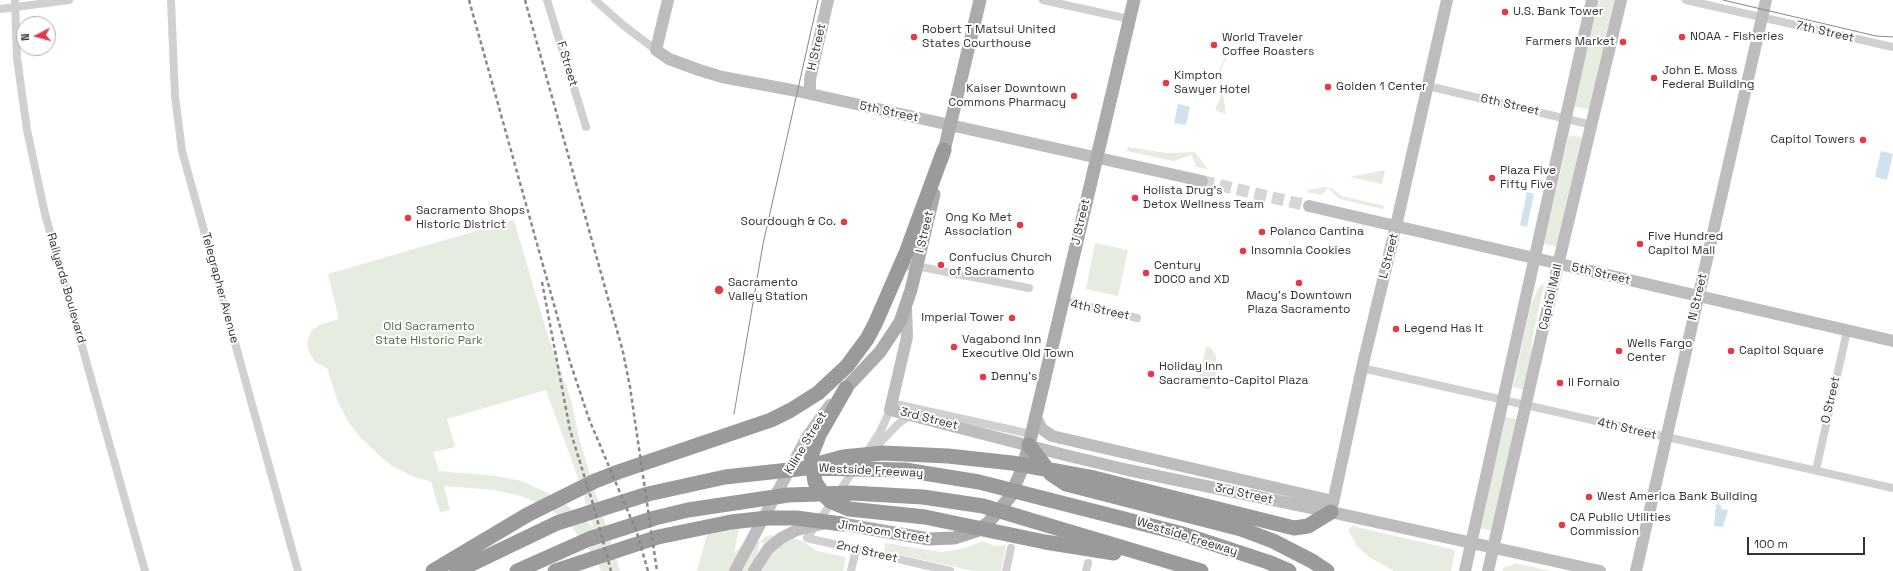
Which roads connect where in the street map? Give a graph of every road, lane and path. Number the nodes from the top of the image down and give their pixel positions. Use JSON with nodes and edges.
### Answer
{"nodes":[{"id":1,"x":69,"y":0,"type":"edge"},
{"id":2,"x":171,"y":0,"type":"edge"},
{"id":3,"x":547,"y":0,"type":"edge"},
{"id":4,"x":595,"y":0,"type":"edge"},
{"id":5,"x":668,"y":0,"type":"edge"},
{"id":6,"x":828,"y":0,"type":"edge"},
{"id":7,"x":980,"y":0,"type":"edge"},
{"id":8,"x":1043,"y":0,"type":"edge"},
{"id":9,"x":1134,"y":0,"type":"edge"},
{"id":10,"x":1447,"y":0,"type":"edge"},
{"id":11,"x":1592,"y":0,"type":"edge"},
{"id":12,"x":1621,"y":0,"type":"edge"},
{"id":13,"x":1686,"y":0,"type":"edge"},
{"id":14,"x":1766,"y":0,"type":"edge"},
{"id":15,"x":15,"y":3,"type":"edge"},
{"id":16,"x":0,"y":8,"type":"edge"},
{"id":17,"x":1762,"y":18,"type":"junction"},
{"id":18,"x":1129,"y":19,"type":"junction"},
{"id":19,"x":1893,"y":47,"type":"edge"},
{"id":20,"x":656,"y":50,"type":"junction"},
{"id":21,"x":1428,"y":86,"type":"junction"},
{"id":22,"x":810,"y":94,"type":"junction"},
{"id":23,"x":1566,"y":119,"type":"junction"},
{"id":24,"x":950,"y":125,"type":"junction"},
{"id":25,"x":1592,"y":125,"type":"junction"},
{"id":26,"x":586,"y":127,"type":"dead end"},
{"id":27,"x":944,"y":150,"type":"junction"},
{"id":28,"x":1097,"y":157,"type":"junction"},
{"id":29,"x":1202,"y":181,"type":"tunnel mouth"},
{"id":30,"x":1309,"y":206,"type":"tunnel mouth"},
{"id":31,"x":1396,"y":226,"type":"junction"},
{"id":32,"x":1534,"y":259,"type":"junction"},
{"id":33,"x":1558,"y":265,"type":"junction"},
{"id":34,"x":917,"y":266,"type":"junction"},
{"id":35,"x":899,"y":269,"type":"junction"},
{"id":36,"x":1029,"y":288,"type":"dead end"},
{"id":37,"x":1698,"y":297,"type":"junction"},
{"id":38,"x":1063,"y":302,"type":"junction"},
{"id":39,"x":906,"y":306,"type":"junction"},
{"id":40,"x":1137,"y":318,"type":"dead end"},
{"id":41,"x":1847,"y":331,"type":"junction"},
{"id":42,"x":1893,"y":341,"type":"edge"},
{"id":43,"x":1362,"y":368,"type":"junction"},
{"id":44,"x":846,"y":388,"type":"joint"},
{"id":45,"x":1503,"y":401,"type":"junction"},
{"id":46,"x":890,"y":406,"type":"junction"},
{"id":47,"x":1525,"y":406,"type":"junction"},
{"id":48,"x":910,"y":415,"type":"junction"},
{"id":49,"x":1035,"y":416,"type":"junction"},
{"id":50,"x":1667,"y":438,"type":"junction"},
{"id":51,"x":1030,"y":439,"type":"junction"},
{"id":52,"x":810,"y":441,"type":"junction"},
{"id":53,"x":862,"y":460,"type":"junction"},
{"id":54,"x":807,"y":468,"type":"junction"},
{"id":55,"x":1816,"y":470,"type":"junction"},
{"id":56,"x":1893,"y":488,"type":"edge"},
{"id":57,"x":1332,"y":506,"type":"junction"},
{"id":58,"x":842,"y":524,"type":"junction"},
{"id":59,"x":807,"y":538,"type":"joint"},
{"id":60,"x":1470,"y":542,"type":"junction"},
{"id":61,"x":1495,"y":547,"type":"junction"},
{"id":62,"x":1012,"y":548,"type":"dead end"},
{"id":63,"x":856,"y":549,"type":"junction"},
{"id":64,"x":1177,"y":564,"type":"junction"},
{"id":65,"x":145,"y":571,"type":"edge"},
{"id":66,"x":298,"y":571,"type":"edge"},
{"id":67,"x":433,"y":571,"type":"edge"},
{"id":68,"x":457,"y":571,"type":"edge"},
{"id":69,"x":518,"y":571,"type":"edge"},
{"id":70,"x":555,"y":571,"type":"edge"},
{"id":71,"x":735,"y":571,"type":"edge"},
{"id":72,"x":754,"y":571,"type":"edge"},
{"id":73,"x":851,"y":571,"type":"edge"},
{"id":74,"x":950,"y":571,"type":"edge"},
{"id":75,"x":1006,"y":571,"type":"edge"},
{"id":76,"x":1201,"y":571,"type":"edge"},
{"id":77,"x":1290,"y":571,"type":"edge"},
{"id":78,"x":1327,"y":571,"type":"edge"},
{"id":79,"x":1465,"y":571,"type":"edge"},
{"id":80,"x":1488,"y":571,"type":"edge"},
{"id":81,"x":1600,"y":571,"type":"edge"},
{"id":82,"x":1636,"y":571,"type":"edge"}],
"edges":[{"from":1,"to":15,"type":"street"},
{"from":2,"to":66,"type":"street","name":"Telegrapher Avenue"},
{"from":3,"to":26,"type":"street","name":"F Street"},
{"from":4,"to":20,"type":"street","name":"5th Street"},
{"from":5,"to":20,"type":"main road"},
{"from":6,"to":22,"type":"main road","name":"H Street"},
{"from":7,"to":24,"type":"main road","name":"I Street"},
{"from":8,"to":18,"type":"street"},
{"from":9,"to":18,"type":"main road","name":"J Street"},
{"from":10,"to":21,"type":"main road","name":"L Street"},
{"from":11,"to":23,"type":"main road","name":"Capitol Mall"},
{"from":12,"to":25,"type":"main road","name":"Capitol Mall"},
{"from":13,"to":17,"type":"street","name":"7th Street"},
{"from":14,"to":17,"type":"main road","name":"N Street"},
{"from":15,"to":16,"type":"street"},
{"from":15,"to":65,"type":"street","name":"Railyards Boulevard"},
{"from":17,"to":19,"type":"street","name":"7th Street"},
{"from":17,"to":37,"type":"main road","name":"N Street"},
{"from":18,"to":28,"type":"main road","name":"J Street"},
{"from":20,"to":22,"type":"main road","name":"5th Street"},
{"from":21,"to":23,"type":"street","name":"6th Street"},
{"from":21,"to":31,"type":"main road","name":"L Street"},
{"from":22,"to":24,"type":"main road","name":"5th Street"},
{"from":23,"to":25,"type":"street","name":"6th Street"},
{"from":23,"to":32,"type":"main road","name":"Capitol Mall"},
{"from":24,"to":27,"type":"main road","name":"I Street"},
{"from":24,"to":28,"type":"main road","name":"5th Street"},
{"from":25,"to":33,"type":"main road","name":"Capitol Mall"},
{"from":27,"to":34,"type":"main road","name":"I Street"},
{"from":27,"to":35,"type":"highway"},
{"from":28,"to":29,"type":"main road","name":"5th Street"},
{"from":28,"to":38,"type":"main road","name":"J Street"},
{"from":30,"to":31,"type":"main road","name":"5th Street"},
{"from":31,"to":32,"type":"main road","name":"5th Street"},
{"from":31,"to":43,"type":"main road","name":"L Street"},
{"from":32,"to":33,"type":"main road","name":"5th Street"},
{"from":32,"to":45,"type":"main road","name":"Capitol Mall"},
{"from":33,"to":37,"type":"main road","name":"5th Street"},
{"from":33,"to":47,"type":"main road","name":"Capitol Mall"},
{"from":34,"to":35,"type":"street"},
{"from":34,"to":36,"type":"street"},
{"from":34,"to":39,"type":"main road","name":"I Street"},
{"from":35,"to":67,"type":"highway"},
{"from":37,"to":41,"type":"main road","name":"5th Street"},
{"from":37,"to":50,"type":"main road","name":"N Street"},
{"from":38,"to":40,"type":"street","name":"4th Street"},
{"from":38,"to":49,"type":"main road","name":"J Street"},
{"from":39,"to":44,"type":"main road"},
{"from":39,"to":46,"type":"main road","name":"I Street"},
{"from":41,"to":42,"type":"main road","name":"5th Street"},
{"from":41,"to":55,"type":"street","name":"O Street"},
{"from":43,"to":45,"type":"street","name":"4th Street"},
{"from":43,"to":57,"type":"main road","name":"L Street"},
{"from":44,"to":52,"type":"highway"},
{"from":45,"to":47,"type":"street","name":"4th Street"},
{"from":45,"to":60,"type":"main road","name":"Capitol Mall"},
{"from":46,"to":48,"type":"main road","name":"3rd Street"},
{"from":46,"to":51,"type":"street","name":"3rd Street"},
{"from":46,"to":53,"type":"street","name":"I Street"},
{"from":47,"to":50,"type":"street","name":"4th Street"},
{"from":47,"to":61,"type":"main road","name":"Capitol Mall"},
{"from":48,"to":51,"type":"main road","name":"3rd Street"},
{"from":48,"to":53,"type":"street","name":"I Street"},
{"from":49,"to":51,"type":"main road","name":"J Street"},
{"from":49,"to":57,"type":"main road","name":"3rd Street"},
{"from":50,"to":55,"type":"street","name":"4th Street"},
{"from":50,"to":82,"type":"main road","name":"N Street"},
{"from":51,"to":57,"type":"main road","name":"3rd Street"},
{"from":51,"to":58,"type":"main road","name":"Jimboom Street"},
{"from":51,"to":78,"type":"highway"},
{"from":52,"to":64,"type":"highway"},
{"from":52,"to":71,"type":"main road","name":"Kiline Street"},
{"from":53,"to":59,"type":"street","name":"I Street"},
{"from":54,"to":57,"type":"highway"},
{"from":54,"to":68,"type":"highway","name":"Westside Freeway"},
{"from":54,"to":77,"type":"highway","name":"Westside Freeway"},
{"from":55,"to":56,"type":"street","name":"4th Street"},
{"from":57,"to":60,"type":"main road","name":"3rd Street"},
{"from":58,"to":70,"type":"highway"},
{"from":58,"to":72,"type":"main road","name":"Jimboom Street"},
{"from":59,"to":63,"type":"street","name":"2nd Street"},
{"from":60,"to":61,"type":"main road","name":"3rd Street"},
{"from":60,"to":79,"type":"main road","name":"Capitol Mall"},
{"from":61,"to":80,"type":"main road","name":"Capitol Mall"},
{"from":61,"to":81,"type":"main road","name":"3rd Street"},
{"from":62,"to":75,"type":"street"},
{"from":63,"to":73,"type":"street"},
{"from":63,"to":74,"type":"street","name":"2nd Street"},
{"from":64,"to":69,"type":"highway","name":"Westside Freeway"},
{"from":64,"to":76,"type":"highway","name":"Westside Freeway"}]}
